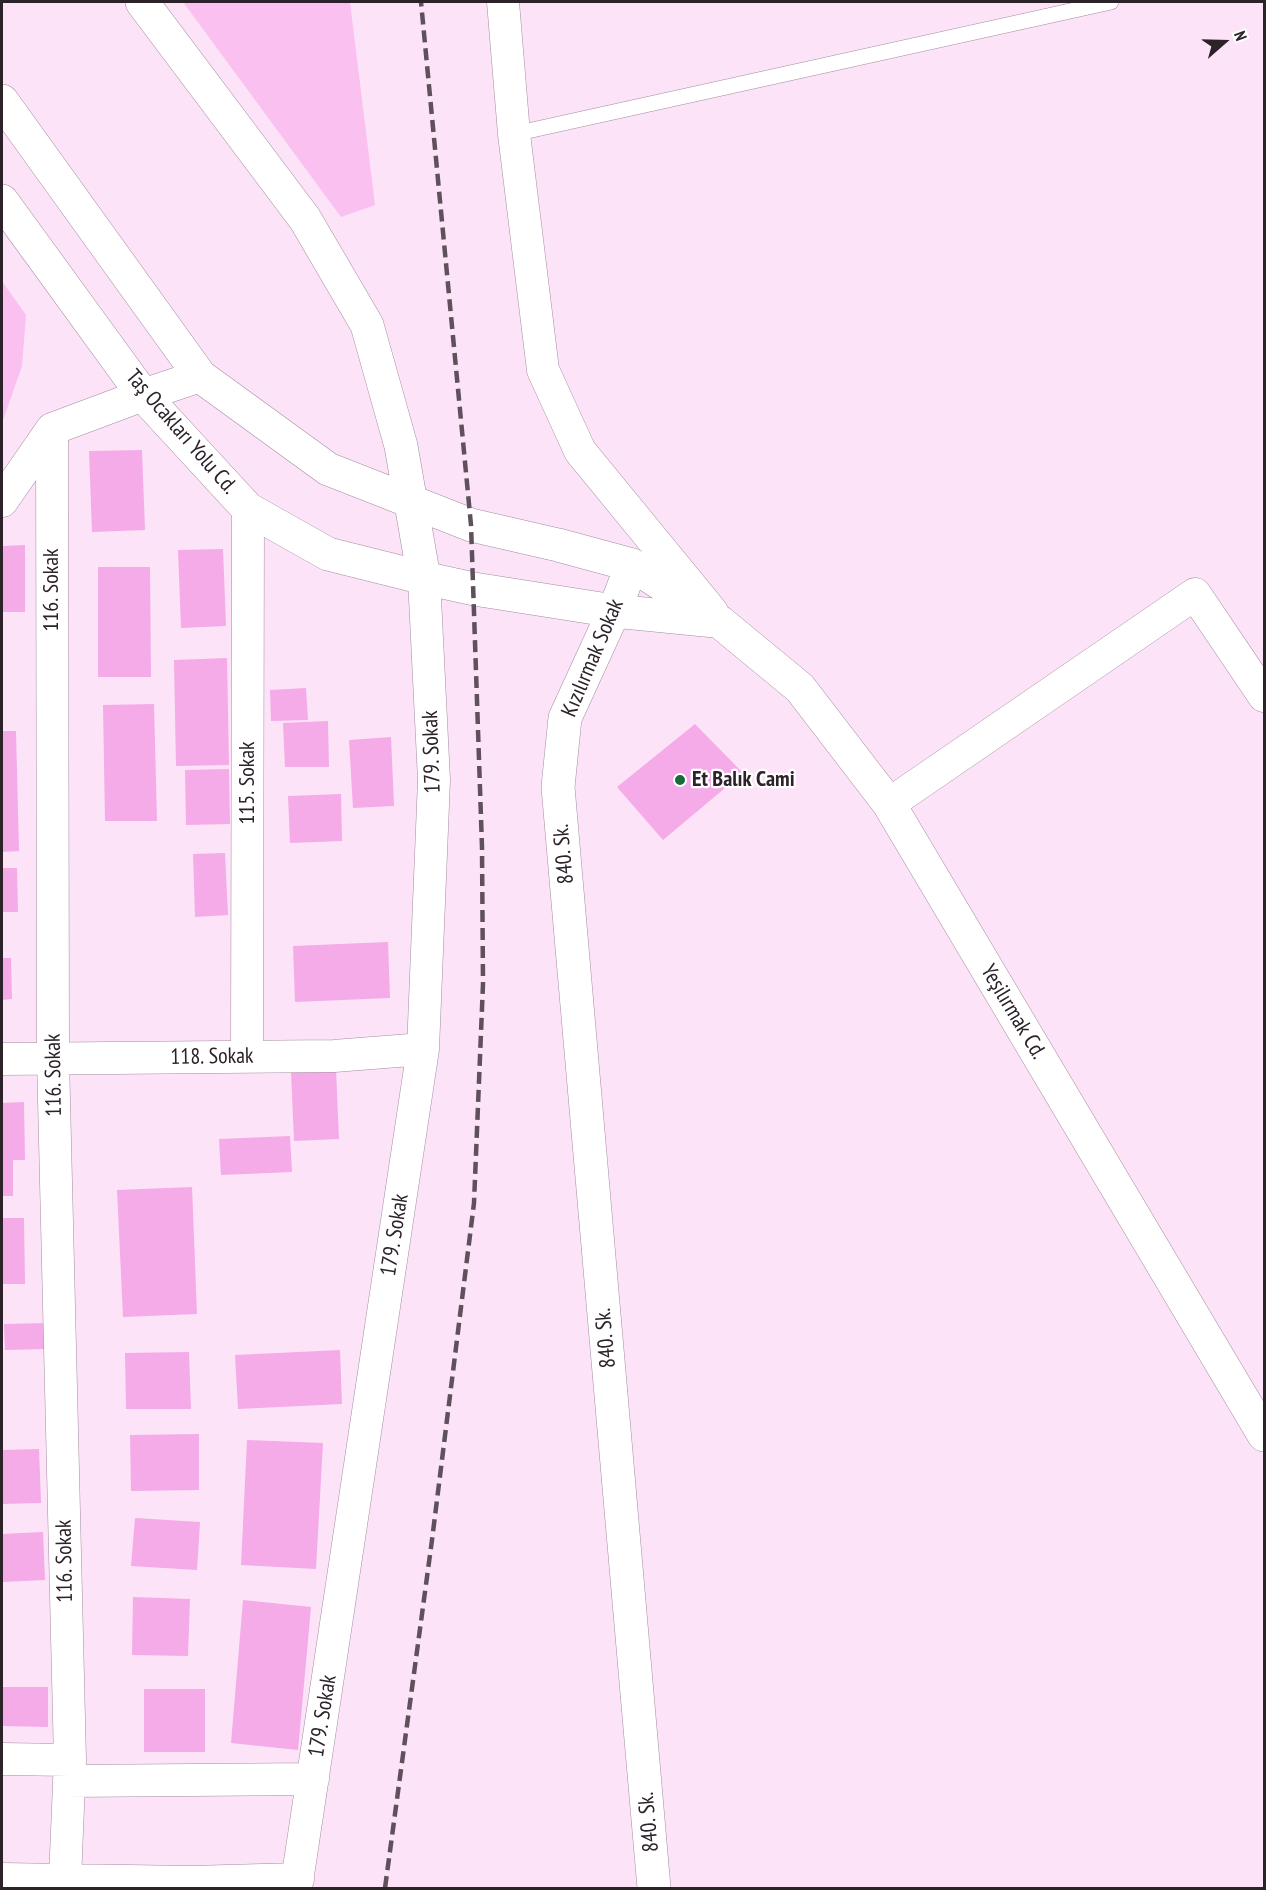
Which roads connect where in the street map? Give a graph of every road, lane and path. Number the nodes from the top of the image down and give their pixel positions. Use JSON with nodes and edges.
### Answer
{"nodes":[{"id":1,"x":142,"y":2,"type":"edge"},
{"id":2,"x":503,"y":2,"type":"edge"},
{"id":3,"x":1111,"y":2,"type":"edge"},
{"id":4,"x":2,"y":101,"type":"edge"},
{"id":5,"x":514,"y":134,"type":"junction"},
{"id":6,"x":2,"y":201,"type":"edge"},
{"id":7,"x":200,"y":376,"type":"junction"},
{"id":8,"x":143,"y":394,"type":"junction"},
{"id":9,"x":52,"y":429,"type":"junction"},
{"id":10,"x":2,"y":501,"type":"edge"},
{"id":11,"x":411,"y":502,"type":"junction"},
{"id":12,"x":249,"y":509,"type":"junction"},
{"id":13,"x":632,"y":566,"type":"junction"},
{"id":14,"x":424,"y":578,"type":"junction"},
{"id":15,"x":614,"y":611,"type":"junction"},
{"id":16,"x":720,"y":622,"type":"junction"},
{"id":17,"x":1264,"y":696,"type":"edge"},
{"id":18,"x":558,"y":787,"type":"joint"},
{"id":19,"x":889,"y":804,"type":"junction"},
{"id":20,"x":423,"y":1049,"type":"junction"},
{"id":21,"x":247,"y":1057,"type":"junction"},
{"id":22,"x":53,"y":1058,"type":"junction"},
{"id":23,"x":2,"y":1059,"type":"edge"},
{"id":24,"x":1264,"y":1435,"type":"edge"},
{"id":25,"x":2,"y":1760,"type":"edge"},
{"id":26,"x":69,"y":1770,"type":"junction"},
{"id":27,"x":313,"y":1779,"type":"junction"},
{"id":28,"x":2,"y":1879,"type":"edge"},
{"id":29,"x":65,"y":1879,"type":"junction"},
{"id":30,"x":297,"y":1884,"type":"edge"},
{"id":31,"x":190,"y":1885,"type":"edge"},
{"id":32,"x":654,"y":1888,"type":"edge"}],
"edges":[{"from":1,"to":11,"type":"main road"},
{"from":2,"to":5,"type":"street"},
{"from":3,"to":5,"type":"lane"},
{"from":4,"to":7,"type":"main road","name":"Yeşilırmak Cd."},
{"from":5,"to":16,"type":"street"},
{"from":6,"to":8,"type":"main road","name":"Taş Ocakları Yolu Cd."},
{"from":7,"to":8,"type":"street"},
{"from":7,"to":11,"type":"main road","name":"Yeşilırmak Cd."},
{"from":8,"to":9,"type":"street"},
{"from":8,"to":12,"type":"main road","name":"Taş Ocakları Yolu Cd."},
{"from":9,"to":10,"type":"street"},
{"from":9,"to":22,"type":"street","name":"116. Sokak"},
{"from":11,"to":13,"type":"main road","name":"Yeşilırmak Cd."},
{"from":11,"to":14,"type":"main road"},
{"from":12,"to":14,"type":"main road","name":"Taş Ocakları Yolu Cd."},
{"from":12,"to":21,"type":"street","name":"115. Sokak"},
{"from":13,"to":15,"type":"main road","name":"Kızılırmak Sokak"},
{"from":13,"to":16,"type":"main road","name":"Yeşilırmak Cd."},
{"from":14,"to":15,"type":"main road","name":"Taş Ocakları Yolu Cd."},
{"from":14,"to":20,"type":"street","name":"179. Sokak"},
{"from":15,"to":16,"type":"main road","name":"Taş Ocakları Yolu Cd."},
{"from":15,"to":18,"type":"main road","name":"Kızılırmak Sokak"},
{"from":16,"to":19,"type":"main road","name":"Yeşilırmak Cd."},
{"from":17,"to":19,"type":"street"},
{"from":18,"to":32,"type":"main road","name":"840. Sk."},
{"from":19,"to":24,"type":"main road","name":"Yeşilırmak Cd."},
{"from":20,"to":21,"type":"street","name":"118. Sokak"},
{"from":20,"to":27,"type":"street","name":"179. Sokak"},
{"from":21,"to":22,"type":"street","name":"118. Sokak"},
{"from":22,"to":23,"type":"street","name":"118. Sokak"},
{"from":22,"to":26,"type":"street","name":"116. Sokak"},
{"from":25,"to":26,"type":"street"},
{"from":26,"to":27,"type":"street"},
{"from":26,"to":29,"type":"street","name":"116. Sokak"},
{"from":27,"to":30,"type":"street","name":"179. Sokak"},
{"from":28,"to":29,"type":"street"},
{"from":29,"to":31,"type":"street"},
{"from":30,"to":31,"type":"street"}]}
